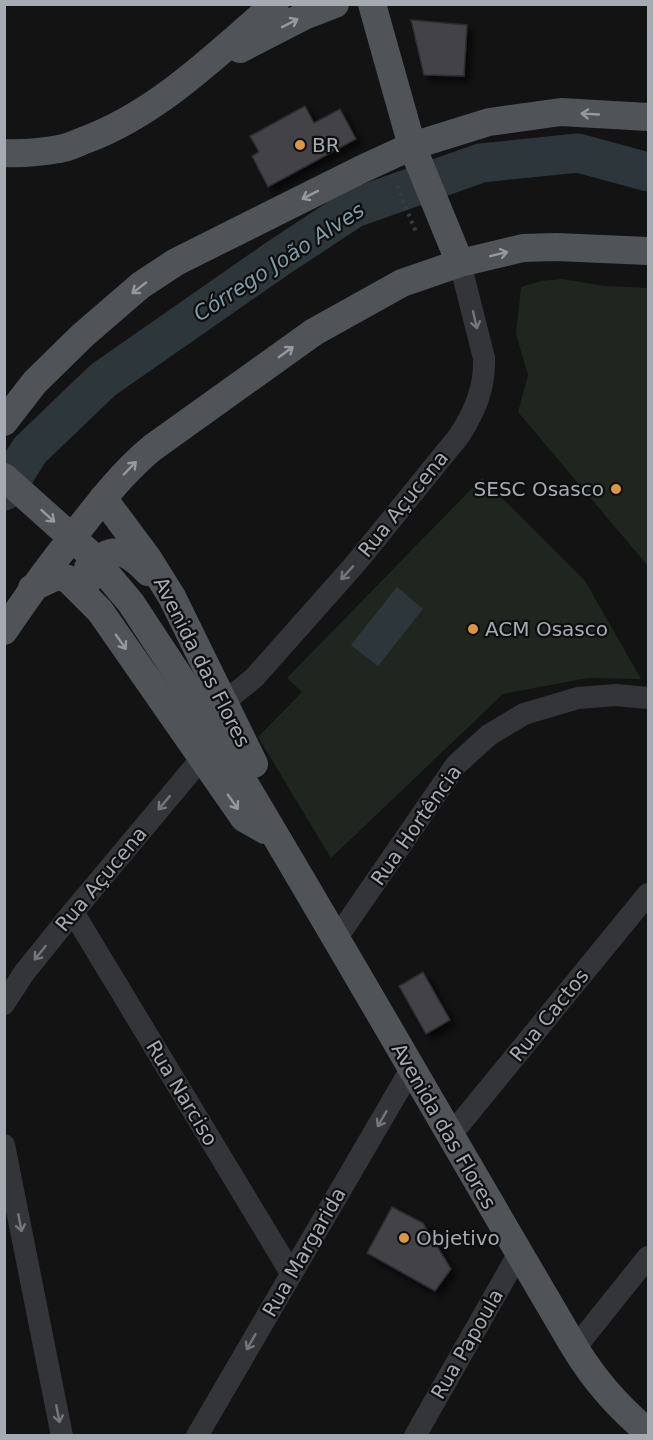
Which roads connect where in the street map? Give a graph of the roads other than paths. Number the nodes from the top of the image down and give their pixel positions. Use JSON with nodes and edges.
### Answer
{"nodes":[{"id":1,"x":275,"y":4,"type":"edge"},
{"id":2,"x":335,"y":4,"type":"edge"},
{"id":3,"x":372,"y":4,"type":"edge"},
{"id":4,"x":200,"y":68,"type":"junction"},
{"id":5,"x":648,"y":117,"type":"edge"},
{"id":6,"x":4,"y":153,"type":"edge"},
{"id":7,"x":417,"y":158,"type":"junction"},
{"id":8,"x":648,"y":251,"type":"edge"},
{"id":9,"x":460,"y":263,"type":"junction"},
{"id":10,"x":4,"y":422,"type":"edge"},
{"id":11,"x":4,"y":477,"type":"edge"},
{"id":12,"x":103,"y":498,"type":"junction"},
{"id":13,"x":32,"y":588,"type":"junction"},
{"id":14,"x":172,"y":597,"type":"junction"},
{"id":15,"x":100,"y":611,"type":"junction"},
{"id":16,"x":4,"y":631,"type":"edge"},
{"id":17,"x":648,"y":698,"type":"edge"},
{"id":18,"x":223,"y":704,"type":"junction"},
{"id":19,"x":202,"y":758,"type":"junction"},
{"id":20,"x":277,"y":836,"type":"junction"},
{"id":21,"x":648,"y":894,"type":"edge"},
{"id":22,"x":72,"y":912,"type":"junction"},
{"id":23,"x":336,"y":939,"type":"junction"},
{"id":24,"x":4,"y":1004,"type":"edge"},
{"id":25,"x":411,"y":1069,"type":"junction"},
{"id":26,"x":450,"y":1137,"type":"junction"},
{"id":27,"x":4,"y":1145,"type":"edge"},
{"id":28,"x":519,"y":1253,"type":"junction"},
{"id":29,"x":648,"y":1257,"type":"edge"},
{"id":30,"x":291,"y":1273,"type":"junction"},
{"id":31,"x":575,"y":1348,"type":"junction"},
{"id":32,"x":648,"y":1432,"type":"edge"},
{"id":33,"x":62,"y":1436,"type":"edge"},
{"id":34,"x":197,"y":1436,"type":"edge"},
{"id":35,"x":415,"y":1436,"type":"edge"}],
"edges":[{"from":1,"to":4,"type":"main road"},
{"from":4,"to":2,"type":"main road","one_way":true},
{"from":3,"to":7,"type":"main road"},
{"from":4,"to":6,"type":"main road"},
{"from":5,"to":7,"type":"main road","one_way":true},
{"from":7,"to":9,"type":"main road"},
{"from":7,"to":10,"type":"main road","one_way":true},
{"from":9,"to":8,"type":"main road","one_way":true},
{"from":12,"to":9,"type":"main road","one_way":true},
{"from":9,"to":18,"type":"street","name":"Rua Açucena","one_way":true},
{"from":11,"to":20,"type":"main road","name":"Avenida das Flores","one_way":true,"bridge":true},
{"from":12,"to":13,"type":"main road"},
{"from":12,"to":14,"type":"main road","name":"Avenida das Flores"},
{"from":13,"to":15,"type":"main road"},
{"from":13,"to":16,"type":"main road"},
{"from":14,"to":15,"type":"main road"},
{"from":14,"to":18,"type":"main road","name":"Avenida das Flores"},
{"from":15,"to":19,"type":"main road","one_way":true},
{"from":17,"to":23,"type":"street","name":"Rua Hortência"},
{"from":18,"to":20,"type":"main road","name":"Avenida das Flores"},
{"from":19,"to":20,"type":"main road","one_way":true},
{"from":19,"to":22,"type":"street","name":"Rua Açucena","one_way":true},
{"from":20,"to":23,"type":"main road","name":"Avenida das Flores"},
{"from":21,"to":26,"type":"street","name":"Rua Cactos"},
{"from":22,"to":24,"type":"street","name":"Rua Açucena","one_way":true},
{"from":22,"to":30,"type":"street","name":"Rua Narciso"},
{"from":23,"to":25,"type":"main road","name":"Avenida das Flores"},
{"from":25,"to":26,"type":"main road","name":"Avenida das Flores"},
{"from":25,"to":30,"type":"street","name":"Rua Margarida","one_way":true},
{"from":26,"to":28,"type":"main road","name":"Avenida das Flores"},
{"from":27,"to":33,"type":"street","one_way":true},
{"from":28,"to":31,"type":"main road","name":"Avenida das Flores"},
{"from":28,"to":35,"type":"street","name":"Rua Papoula"},
{"from":29,"to":31,"type":"street"},
{"from":30,"to":34,"type":"street","name":"Rua Margarida","one_way":true},
{"from":31,"to":32,"type":"main road","name":"Avenida das Flores"}]}
